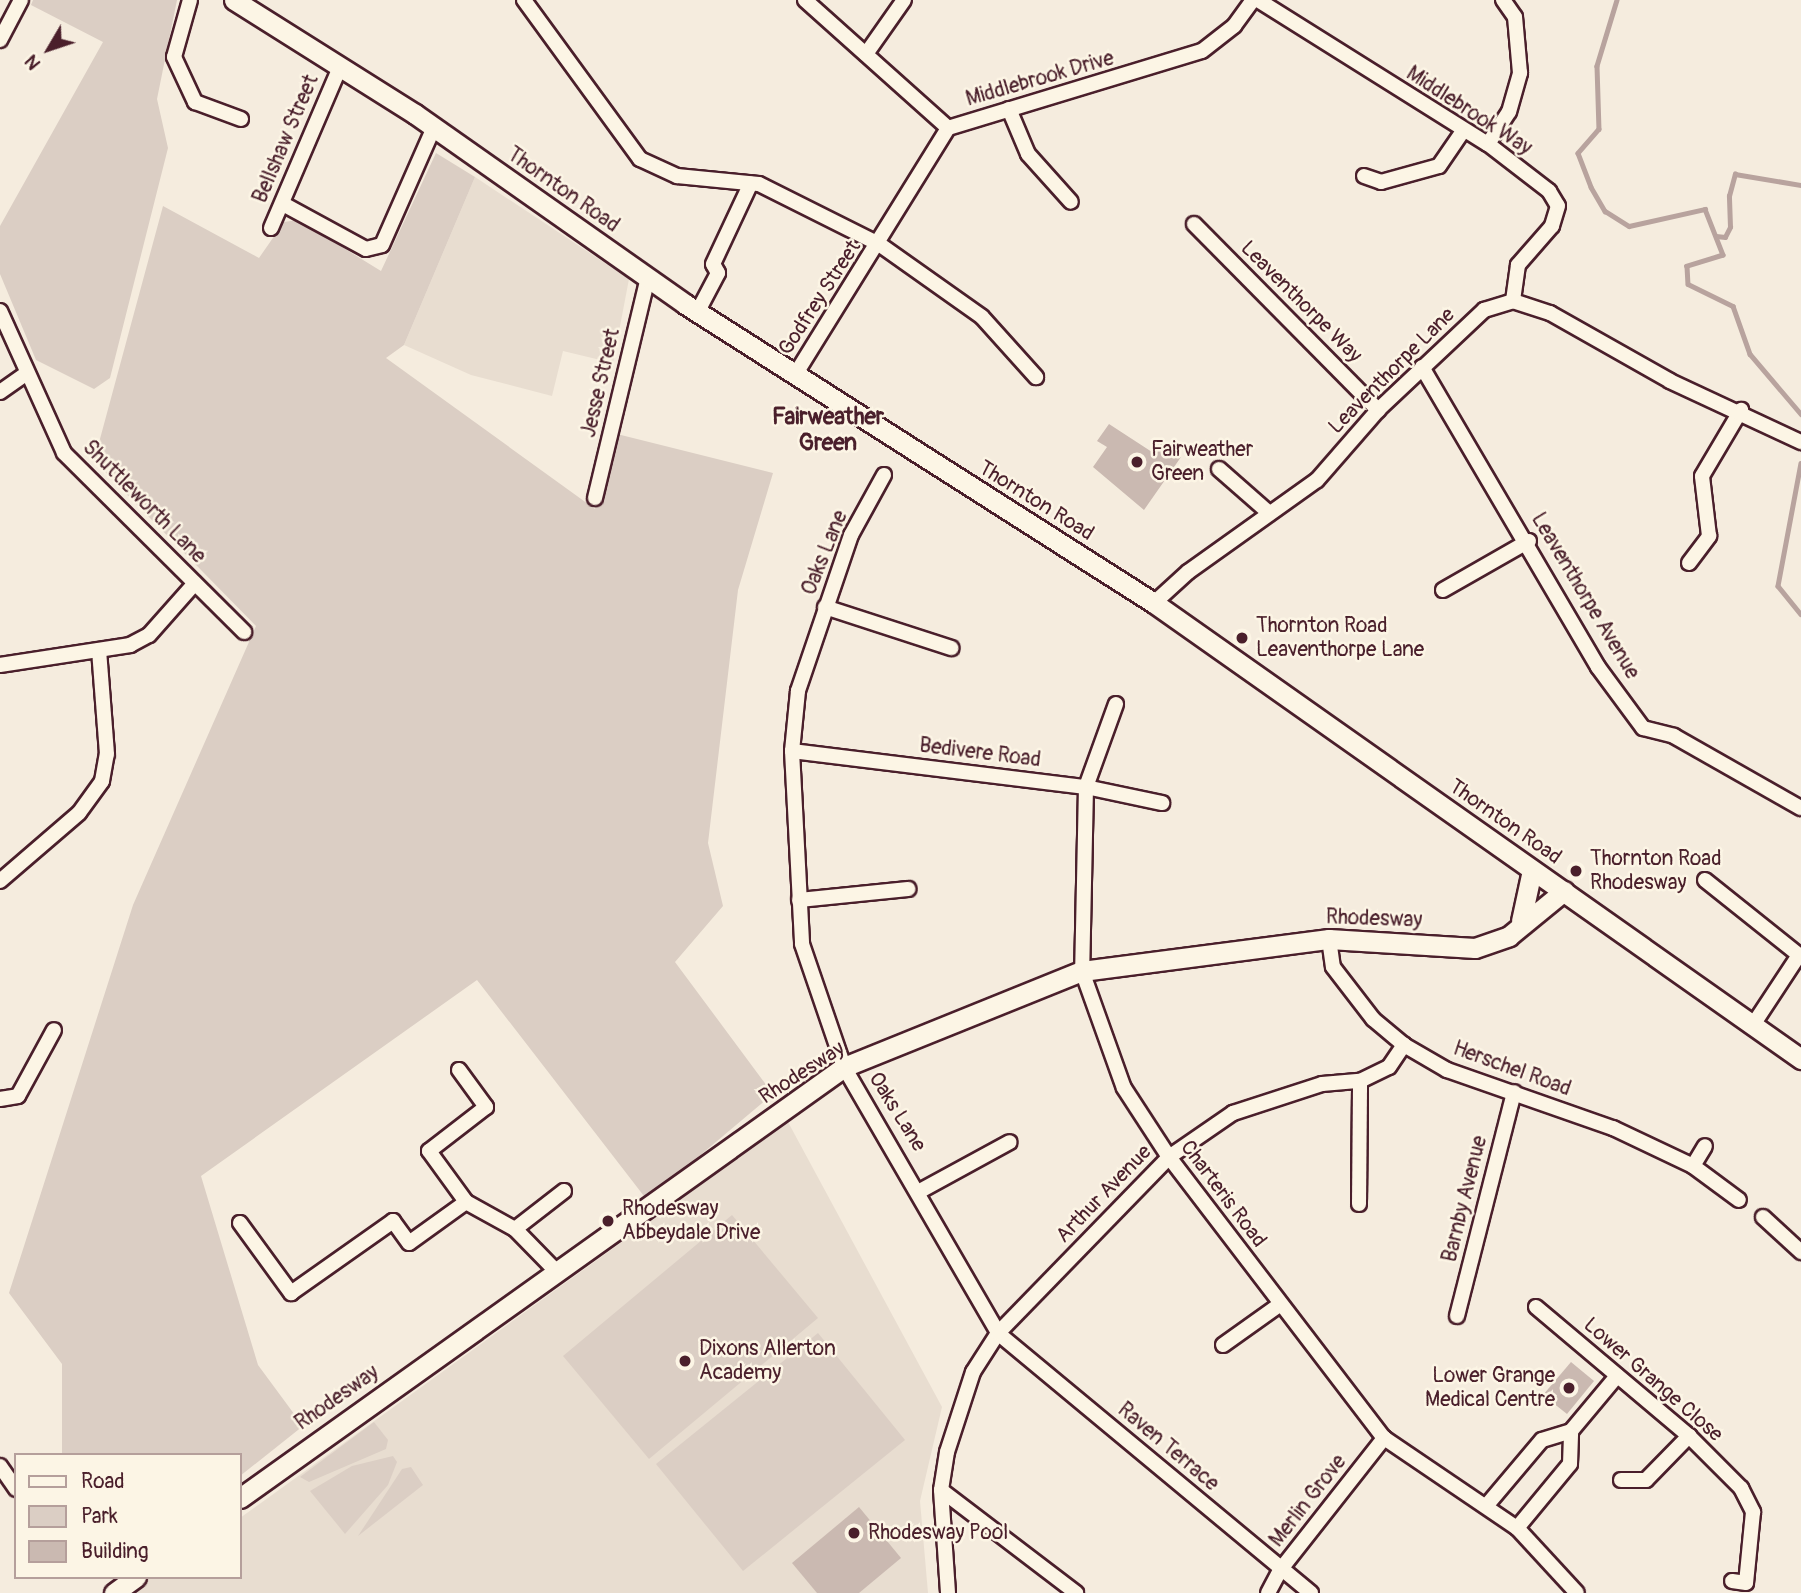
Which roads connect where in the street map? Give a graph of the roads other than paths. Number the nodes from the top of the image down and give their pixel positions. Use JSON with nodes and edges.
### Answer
{"nodes":[{"id":1,"x":21,"y":0,"type":"edge"},
{"id":2,"x":190,"y":0,"type":"edge"},
{"id":3,"x":234,"y":0,"type":"edge"},
{"id":4,"x":524,"y":0,"type":"edge"},
{"id":5,"x":805,"y":0,"type":"edge"},
{"id":6,"x":904,"y":0,"type":"edge"},
{"id":7,"x":1255,"y":0,"type":"edge"},
{"id":8,"x":1503,"y":0,"type":"edge"},
{"id":9,"x":0,"y":40,"type":"edge"},
{"id":10,"x":866,"y":54,"type":"junction"},
{"id":11,"x":340,"y":67,"type":"junction"},
{"id":12,"x":1009,"y":109,"type":"junction"},
{"id":13,"x":241,"y":119,"type":"dead end"},
{"id":14,"x":434,"y":127,"type":"junction"},
{"id":15,"x":948,"y":128,"type":"junction"},
{"id":16,"x":1463,"y":131,"type":"junction"},
{"id":17,"x":1488,"y":144,"type":"junction"},
{"id":18,"x":1364,"y":176,"type":"dead end"},
{"id":19,"x":751,"y":183,"type":"junction"},
{"id":20,"x":1071,"y":202,"type":"dead end"},
{"id":21,"x":283,"y":204,"type":"junction"},
{"id":22,"x":1194,"y":224,"type":"dead end"},
{"id":23,"x":271,"y":228,"type":"dead end"},
{"id":24,"x":879,"y":244,"type":"junction"},
{"id":25,"x":648,"y":278,"type":"junction"},
{"id":26,"x":1513,"y":301,"type":"junction"},
{"id":27,"x":0,"y":311,"type":"edge"},
{"id":28,"x":698,"y":312,"type":"junction"},
{"id":29,"x":1422,"y":367,"type":"junction"},
{"id":30,"x":27,"y":373,"type":"junction"},
{"id":31,"x":795,"y":375,"type":"junction"},
{"id":32,"x":1036,"y":377,"type":"dead end"},
{"id":33,"x":0,"y":392,"type":"edge"},
{"id":34,"x":1378,"y":410,"type":"junction"},
{"id":35,"x":1741,"y":410,"type":"junction"},
{"id":36,"x":1799,"y":441,"type":"edge"},
{"id":37,"x":1219,"y":469,"type":"dead end"},
{"id":38,"x":884,"y":475,"type":"dead end"},
{"id":39,"x":595,"y":498,"type":"dead end"},
{"id":40,"x":1269,"y":513,"type":"junction"},
{"id":41,"x":1529,"y":541,"type":"junction"},
{"id":42,"x":1689,"y":563,"type":"dead end"},
{"id":43,"x":195,"y":583,"type":"junction"},
{"id":44,"x":1443,"y":590,"type":"dead end"},
{"id":45,"x":1154,"y":603,"type":"junction"},
{"id":46,"x":825,"y":607,"type":"junction"},
{"id":47,"x":244,"y":632,"type":"dead end"},
{"id":48,"x":951,"y":648,"type":"dead end"},
{"id":49,"x":99,"y":650,"type":"junction"},
{"id":50,"x":0,"y":665,"type":"edge"},
{"id":51,"x":1116,"y":704,"type":"dead end"},
{"id":52,"x":792,"y":751,"type":"junction"},
{"id":53,"x":1086,"y":787,"type":"junction"},
{"id":54,"x":1162,"y":803,"type":"dead end"},
{"id":55,"x":1801,"y":808,"type":"edge"},
{"id":56,"x":1532,"y":870,"type":"junction"},
{"id":57,"x":1705,"y":880,"type":"dead end"},
{"id":58,"x":0,"y":881,"type":"edge"},
{"id":59,"x":908,"y":889,"type":"dead end"},
{"id":60,"x":1564,"y":891,"type":"junction"},
{"id":61,"x":799,"y":900,"type":"junction"},
{"id":62,"x":1521,"y":921,"type":"junction"},
{"id":63,"x":1329,"y":939,"type":"junction"},
{"id":64,"x":1082,"y":971,"type":"junction"},
{"id":65,"x":1753,"y":1025,"type":"junction"},
{"id":66,"x":54,"y":1031,"type":"dead end"},
{"id":67,"x":1404,"y":1045,"type":"junction"},
{"id":68,"x":1801,"y":1059,"type":"edge"},
{"id":69,"x":844,"y":1067,"type":"junction"},
{"id":70,"x":459,"y":1070,"type":"dead end"},
{"id":71,"x":1360,"y":1082,"type":"junction"},
{"id":72,"x":1514,"y":1092,"type":"junction"},
{"id":73,"x":0,"y":1099,"type":"edge"},
{"id":74,"x":1010,"y":1142,"type":"dead end"},
{"id":75,"x":1705,"y":1146,"type":"dead end"},
{"id":76,"x":1169,"y":1157,"type":"junction"},
{"id":77,"x":1693,"y":1166,"type":"junction"},
{"id":78,"x":564,"y":1191,"type":"dead end"},
{"id":79,"x":920,"y":1191,"type":"junction"},
{"id":80,"x":1739,"y":1200,"type":"dead end"},
{"id":81,"x":466,"y":1202,"type":"junction"},
{"id":82,"x":1360,"y":1204,"type":"dead end"},
{"id":83,"x":1763,"y":1217,"type":"dead end"},
{"id":84,"x":240,"y":1223,"type":"dead end"},
{"id":85,"x":515,"y":1228,"type":"junction"},
{"id":86,"x":1801,"y":1252,"type":"edge"},
{"id":87,"x":558,"y":1273,"type":"junction"},
{"id":88,"x":1279,"y":1305,"type":"junction"},
{"id":89,"x":1536,"y":1307,"type":"dead end"},
{"id":90,"x":1457,"y":1317,"type":"dead end"},
{"id":91,"x":998,"y":1333,"type":"junction"},
{"id":92,"x":1223,"y":1345,"type":"dead end"},
{"id":93,"x":1617,"y":1376,"type":"junction"},
{"id":94,"x":1571,"y":1431,"type":"junction"},
{"id":95,"x":1689,"y":1436,"type":"junction"},
{"id":96,"x":1384,"y":1438,"type":"junction"},
{"id":97,"x":0,"y":1466,"type":"edge"},
{"id":98,"x":1621,"y":1480,"type":"dead end"},
{"id":99,"x":14,"y":1486,"type":"edge"},
{"id":100,"x":941,"y":1490,"type":"junction"},
{"id":101,"x":242,"y":1497,"type":"edge"},
{"id":102,"x":1487,"y":1505,"type":"junction"},
{"id":103,"x":1517,"y":1528,"type":"junction"},
{"id":104,"x":1281,"y":1569,"type":"junction"},
{"id":105,"x":133,"y":1579,"type":"edge"},
{"id":106,"x":1731,"y":1581,"type":"dead end"},
{"id":107,"x":114,"y":1593,"type":"edge"},
{"id":108,"x":948,"y":1593,"type":"edge"},
{"id":109,"x":1076,"y":1593,"type":"edge"},
{"id":110,"x":1268,"y":1593,"type":"edge"},
{"id":111,"x":1311,"y":1593,"type":"edge"},
{"id":112,"x":1577,"y":1593,"type":"edge"}],
"edges":[{"from":1,"to":9,"type":"street"},
{"from":2,"to":13,"type":"street"},
{"from":3,"to":11,"type":"main road","name":"Thornton Road"},
{"from":4,"to":19,"type":"street"},
{"from":5,"to":10,"type":"street"},
{"from":6,"to":10,"type":"street"},
{"from":7,"to":12,"type":"street","name":"Middlebrook Drive"},
{"from":7,"to":16,"type":"street","name":"Middlebrook Way"},
{"from":8,"to":17,"type":"street"},
{"from":10,"to":15,"type":"street"},
{"from":11,"to":14,"type":"main road","name":"Thornton Road"},
{"from":11,"to":21,"type":"street","name":"Bellshaw Street"},
{"from":12,"to":15,"type":"street","name":"Middlebrook Drive"},
{"from":12,"to":20,"type":"street"},
{"from":14,"to":21,"type":"street"},
{"from":14,"to":25,"type":"main road","name":"Thornton Road"},
{"from":15,"to":24,"type":"street","name":"Middlebrook Drive"},
{"from":16,"to":17,"type":"street","name":"Middlebrook Way"},
{"from":16,"to":18,"type":"street"},
{"from":17,"to":26,"type":"street","name":"Middlebrook Way"},
{"from":19,"to":24,"type":"street"},
{"from":19,"to":28,"type":"street"},
{"from":21,"to":23,"type":"street","name":"Bellshaw Street"},
{"from":22,"to":34,"type":"street","name":"Leaventhorpe Way"},
{"from":24,"to":31,"type":"street","name":"Godfrey Street"},
{"from":24,"to":32,"type":"street"},
{"from":25,"to":28,"type":"main road","name":"Thornton Road"},
{"from":25,"to":39,"type":"street","name":"Jesse Street"},
{"from":26,"to":29,"type":"street","name":"Leaventhorpe Lane"},
{"from":26,"to":35,"type":"street"},
{"from":27,"to":30,"type":"street","name":"Shuttleworth Lane"},
{"from":28,"to":31,"type":"main road","name":"Thornton Road"},
{"from":29,"to":34,"type":"street","name":"Leaventhorpe Lane"},
{"from":29,"to":41,"type":"street","name":"Leaventhorpe Avenue"},
{"from":30,"to":33,"type":"street"},
{"from":30,"to":43,"type":"street","name":"Shuttleworth Lane"},
{"from":31,"to":45,"type":"main road","name":"Thornton Road"},
{"from":34,"to":40,"type":"street","name":"Leaventhorpe Lane"},
{"from":35,"to":36,"type":"street"},
{"from":35,"to":42,"type":"street"},
{"from":37,"to":40,"type":"street"},
{"from":38,"to":46,"type":"street","name":"Oaks Lane"},
{"from":40,"to":45,"type":"street","name":"Leaventhorpe Lane"},
{"from":41,"to":44,"type":"street"},
{"from":41,"to":55,"type":"street","name":"Leaventhorpe Avenue"},
{"from":43,"to":47,"type":"street","name":"Shuttleworth Lane"},
{"from":43,"to":49,"type":"street"},
{"from":45,"to":56,"type":"main road","name":"Thornton Road"},
{"from":46,"to":48,"type":"street"},
{"from":46,"to":52,"type":"street","name":"Oaks Lane"},
{"from":49,"to":50,"type":"street"},
{"from":49,"to":58,"type":"street"},
{"from":51,"to":53,"type":"street","name":"Charteris Road"},
{"from":52,"to":53,"type":"street","name":"Bedivere Road"},
{"from":52,"to":61,"type":"street","name":"Oaks Lane"},
{"from":53,"to":54,"type":"street","name":"Bedivere Road"},
{"from":53,"to":64,"type":"street","name":"Charteris Road"},
{"from":56,"to":60,"type":"main road","name":"Thornton Road"},
{"from":56,"to":62,"type":"main road"},
{"from":57,"to":65,"type":"street"},
{"from":59,"to":61,"type":"street"},
{"from":60,"to":62,"type":"main road","name":"Rhodesway"},
{"from":60,"to":65,"type":"main road","name":"Thornton Road"},
{"from":61,"to":69,"type":"street","name":"Oaks Lane"},
{"from":62,"to":63,"type":"main road","name":"Rhodesway"},
{"from":63,"to":64,"type":"main road","name":"Rhodesway"},
{"from":63,"to":67,"type":"street","name":"Herschel Road"},
{"from":64,"to":69,"type":"main road","name":"Rhodesway"},
{"from":64,"to":76,"type":"street","name":"Charteris Road"},
{"from":65,"to":68,"type":"main road","name":"Thornton Road"},
{"from":66,"to":73,"type":"street"},
{"from":67,"to":71,"type":"street","name":"Arthur Avenue"},
{"from":67,"to":72,"type":"street","name":"Herschel Road"},
{"from":69,"to":79,"type":"street","name":"Oaks Lane"},
{"from":69,"to":87,"type":"main road","name":"Rhodesway"},
{"from":70,"to":81,"type":"street"},
{"from":71,"to":76,"type":"street","name":"Arthur Avenue"},
{"from":71,"to":82,"type":"street"},
{"from":72,"to":77,"type":"street","name":"Herschel Road"},
{"from":72,"to":90,"type":"street","name":"Barnby Avenue"},
{"from":74,"to":79,"type":"street"},
{"from":75,"to":77,"type":"street"},
{"from":76,"to":88,"type":"street","name":"Charteris Road"},
{"from":76,"to":91,"type":"street","name":"Arthur Avenue"},
{"from":77,"to":80,"type":"street","name":"Herschel Road"},
{"from":78,"to":85,"type":"street"},
{"from":79,"to":91,"type":"street","name":"Oaks Lane"},
{"from":81,"to":84,"type":"street"},
{"from":81,"to":85,"type":"street"},
{"from":83,"to":86,"type":"street"},
{"from":85,"to":87,"type":"street"},
{"from":87,"to":101,"type":"main road","name":"Rhodesway"},
{"from":88,"to":92,"type":"street"},
{"from":88,"to":96,"type":"street","name":"Charteris Road"},
{"from":89,"to":93,"type":"street","name":"Lower Grange Close"},
{"from":91,"to":100,"type":"street"},
{"from":91,"to":104,"type":"street","name":"Raven Terrace"},
{"from":93,"to":94,"type":"street"},
{"from":93,"to":95,"type":"street","name":"Lower Grange Close"},
{"from":94,"to":102,"type":"street"},
{"from":94,"to":103,"type":"street"},
{"from":95,"to":98,"type":"street"},
{"from":95,"to":106,"type":"street","name":"Lower Grange Close"},
{"from":96,"to":102,"type":"street","name":"Charteris Road"},
{"from":96,"to":104,"type":"street","name":"Merlin Grove"},
{"from":97,"to":99,"type":"street"},
{"from":100,"to":108,"type":"street"},
{"from":100,"to":109,"type":"street"},
{"from":102,"to":103,"type":"street","name":"Charteris Road"},
{"from":103,"to":112,"type":"street","name":"Charteris Road"},
{"from":104,"to":110,"type":"street","name":"Merlin Grove"},
{"from":104,"to":111,"type":"street","name":"Raven Terrace"},
{"from":105,"to":107,"type":"main road"}]}
